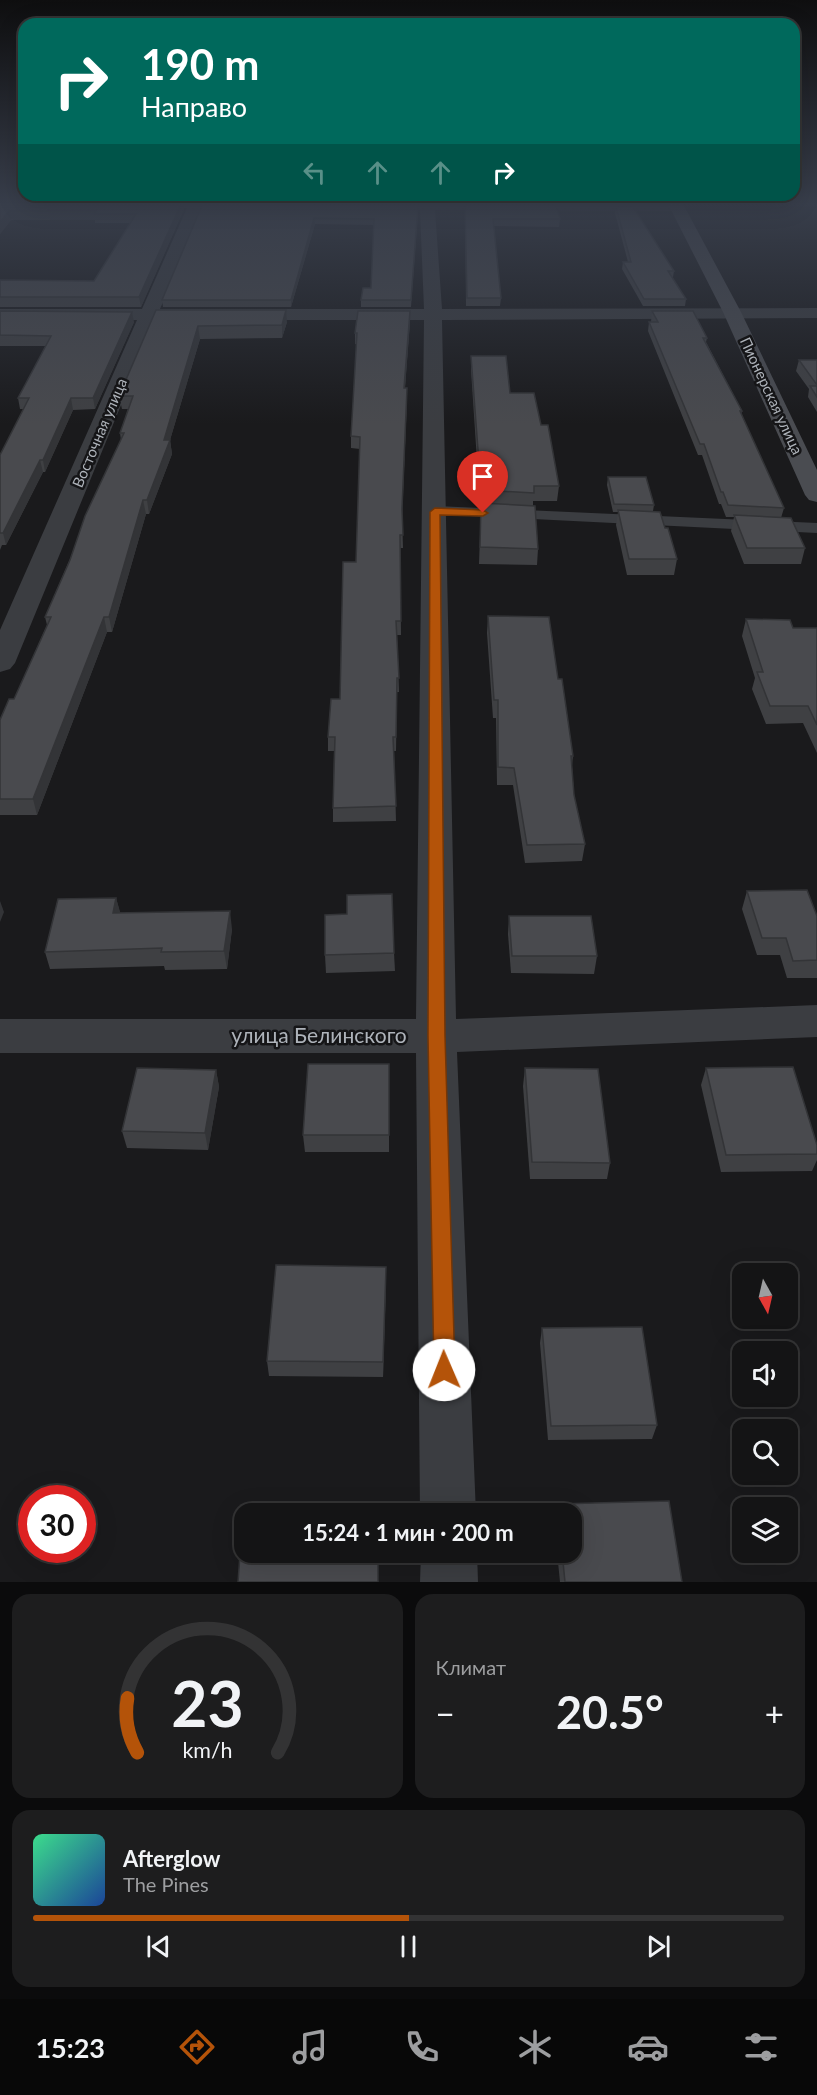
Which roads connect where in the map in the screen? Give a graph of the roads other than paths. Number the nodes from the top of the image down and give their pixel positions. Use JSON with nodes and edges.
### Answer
{"nodes":[{"id":1,"x":167,"y":276,"type":"edge"},
{"id":2,"x":431,"y":276,"type":"edge"},
{"id":3,"x":713,"y":276,"type":"edge"},
{"id":4,"x":732,"y":312,"type":"junction"},
{"id":5,"x":817,"y":313,"type":"edge"},
{"id":6,"x":0,"y":314,"type":"edge"},
{"id":7,"x":151,"y":315,"type":"junction"},
{"id":8,"x":433,"y":315,"type":"junction"},
{"id":9,"x":817,"y":495,"type":"edge"},
{"id":10,"x":435,"y":512,"type":"junction"},
{"id":11,"x":817,"y":528,"type":"edge"},
{"id":12,"x":0,"y":663,"type":"edge"},
{"id":13,"x":817,"y":1021,"type":"edge"},
{"id":14,"x":0,"y":1036,"type":"edge"},
{"id":15,"x":436,"y":1036,"type":"junction"},
{"id":16,"x":448,"y":1503,"type":"edge"},
{"id":17,"x":449,"y":1563,"type":"edge"},
{"id":18,"x":450,"y":1582,"type":"edge"}],
"edges":[{"from":1,"to":7,"type":"street","name":"Восточная улица"},
{"from":2,"to":8,"type":"street"},
{"from":3,"to":4,"type":"street","name":"Пионерская улица"},
{"from":4,"to":5,"type":"street"},
{"from":4,"to":8,"type":"street"},
{"from":4,"to":9,"type":"street","name":"Пионерская улица"},
{"from":6,"to":7,"type":"street"},
{"from":7,"to":8,"type":"street"},
{"from":7,"to":12,"type":"street","name":"Восточная улица"},
{"from":8,"to":10,"type":"street"},
{"from":10,"to":11,"type":"lane"},
{"from":10,"to":15,"type":"street"},
{"from":13,"to":15,"type":"street","name":"улица Белинского"},
{"from":14,"to":15,"type":"street","name":"улица Белинского"},
{"from":15,"to":16,"type":"street"},
{"from":17,"to":18,"type":"street"}]}
